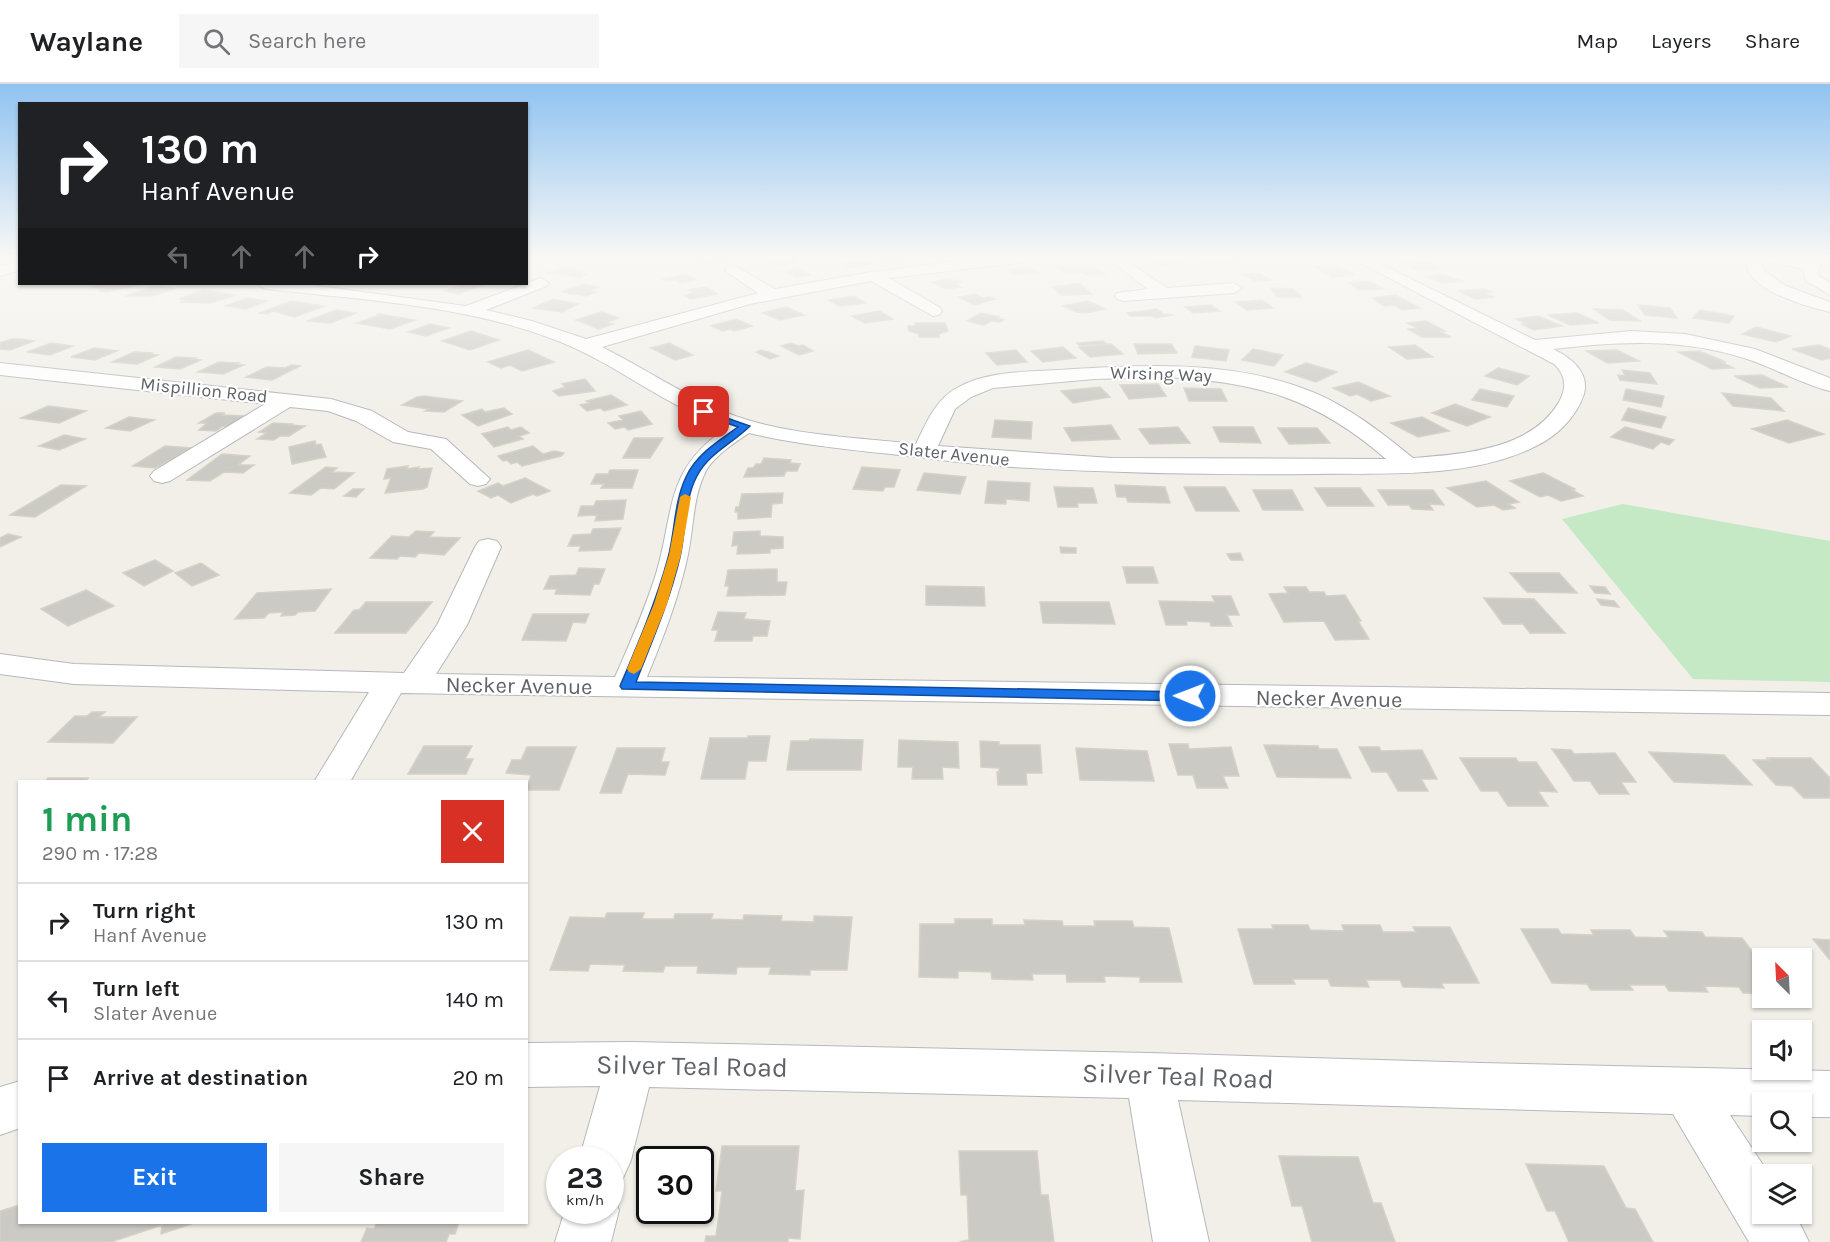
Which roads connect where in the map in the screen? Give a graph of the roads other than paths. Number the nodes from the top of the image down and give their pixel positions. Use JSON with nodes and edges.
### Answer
{"nodes":[{"id":1,"x":468,"y":311,"type":"edge"},
{"id":2,"x":706,"y":311,"type":"edge"},
{"id":3,"x":1467,"y":311,"type":"edge"},
{"id":4,"x":1535,"y":345,"type":"junction"},
{"id":5,"x":584,"y":346,"type":"junction"},
{"id":6,"x":2,"y":371,"type":"edge"},
{"id":7,"x":1830,"y":385,"type":"edge"},
{"id":8,"x":288,"y":399,"type":"junction"},
{"id":9,"x":745,"y":426,"type":"junction"},
{"id":10,"x":924,"y":451,"type":"junction"},
{"id":11,"x":1408,"y":466,"type":"junction"},
{"id":12,"x":162,"y":476,"type":"dead end"},
{"id":13,"x":478,"y":479,"type":"dead end"},
{"id":14,"x":488,"y":547,"type":"dead end"},
{"id":15,"x":0,"y":664,"type":"edge"},
{"id":16,"x":402,"y":683,"type":"junction"},
{"id":17,"x":627,"y":686,"type":"junction"},
{"id":18,"x":1830,"y":704,"type":"edge"},
{"id":19,"x":333,"y":780,"type":"edge"},
{"id":20,"x":631,"y":1064,"type":"junction"},
{"id":21,"x":528,"y":1065,"type":"edge"},
{"id":22,"x":1149,"y":1075,"type":"junction"},
{"id":23,"x":1687,"y":1092,"type":"junction"},
{"id":24,"x":1830,"y":1094,"type":"edge"},
{"id":25,"x":18,"y":1105,"type":"edge"},
{"id":26,"x":0,"y":1111,"type":"edge"},
{"id":27,"x":609,"y":1146,"type":"edge"},
{"id":28,"x":1752,"y":1195,"type":"edge"},
{"id":29,"x":588,"y":1224,"type":"edge"},
{"id":30,"x":1770,"y":1224,"type":"edge"},
{"id":31,"x":583,"y":1242,"type":"edge"},
{"id":32,"x":1181,"y":1242,"type":"edge"},
{"id":33,"x":1781,"y":1242,"type":"edge"}],
"edges":[{"from":1,"to":5,"type":"street","name":"Slater Avenue"},
{"from":2,"to":5,"type":"street"},
{"from":3,"to":4,"type":"street","name":"Slater Avenue"},
{"from":4,"to":7,"type":"street"},
{"from":4,"to":11,"type":"street","name":"Slater Avenue"},
{"from":5,"to":9,"type":"street","name":"Slater Avenue"},
{"from":6,"to":8,"type":"street","name":"Mispillion Road"},
{"from":8,"to":12,"type":"street"},
{"from":8,"to":13,"type":"street","name":"Mispillion Road"},
{"from":9,"to":10,"type":"street","name":"Slater Avenue"},
{"from":9,"to":17,"type":"street"},
{"from":10,"to":11,"type":"street","name":"Slater Avenue"},
{"from":10,"to":11,"type":"street","name":"Wirsing Way"},
{"from":14,"to":16,"type":"street"},
{"from":15,"to":16,"type":"street","name":"Necker Avenue"},
{"from":16,"to":17,"type":"street","name":"Necker Avenue"},
{"from":16,"to":19,"type":"street"},
{"from":17,"to":18,"type":"street","name":"Necker Avenue"},
{"from":20,"to":21,"type":"street","name":"Silver Teal Road"},
{"from":20,"to":22,"type":"street","name":"Silver Teal Road"},
{"from":20,"to":27,"type":"street"},
{"from":22,"to":23,"type":"street","name":"Silver Teal Road"},
{"from":22,"to":32,"type":"street"},
{"from":23,"to":24,"type":"street","name":"Silver Teal Road"},
{"from":23,"to":28,"type":"street"},
{"from":25,"to":26,"type":"street"},
{"from":29,"to":31,"type":"street"},
{"from":30,"to":33,"type":"street"}]}
